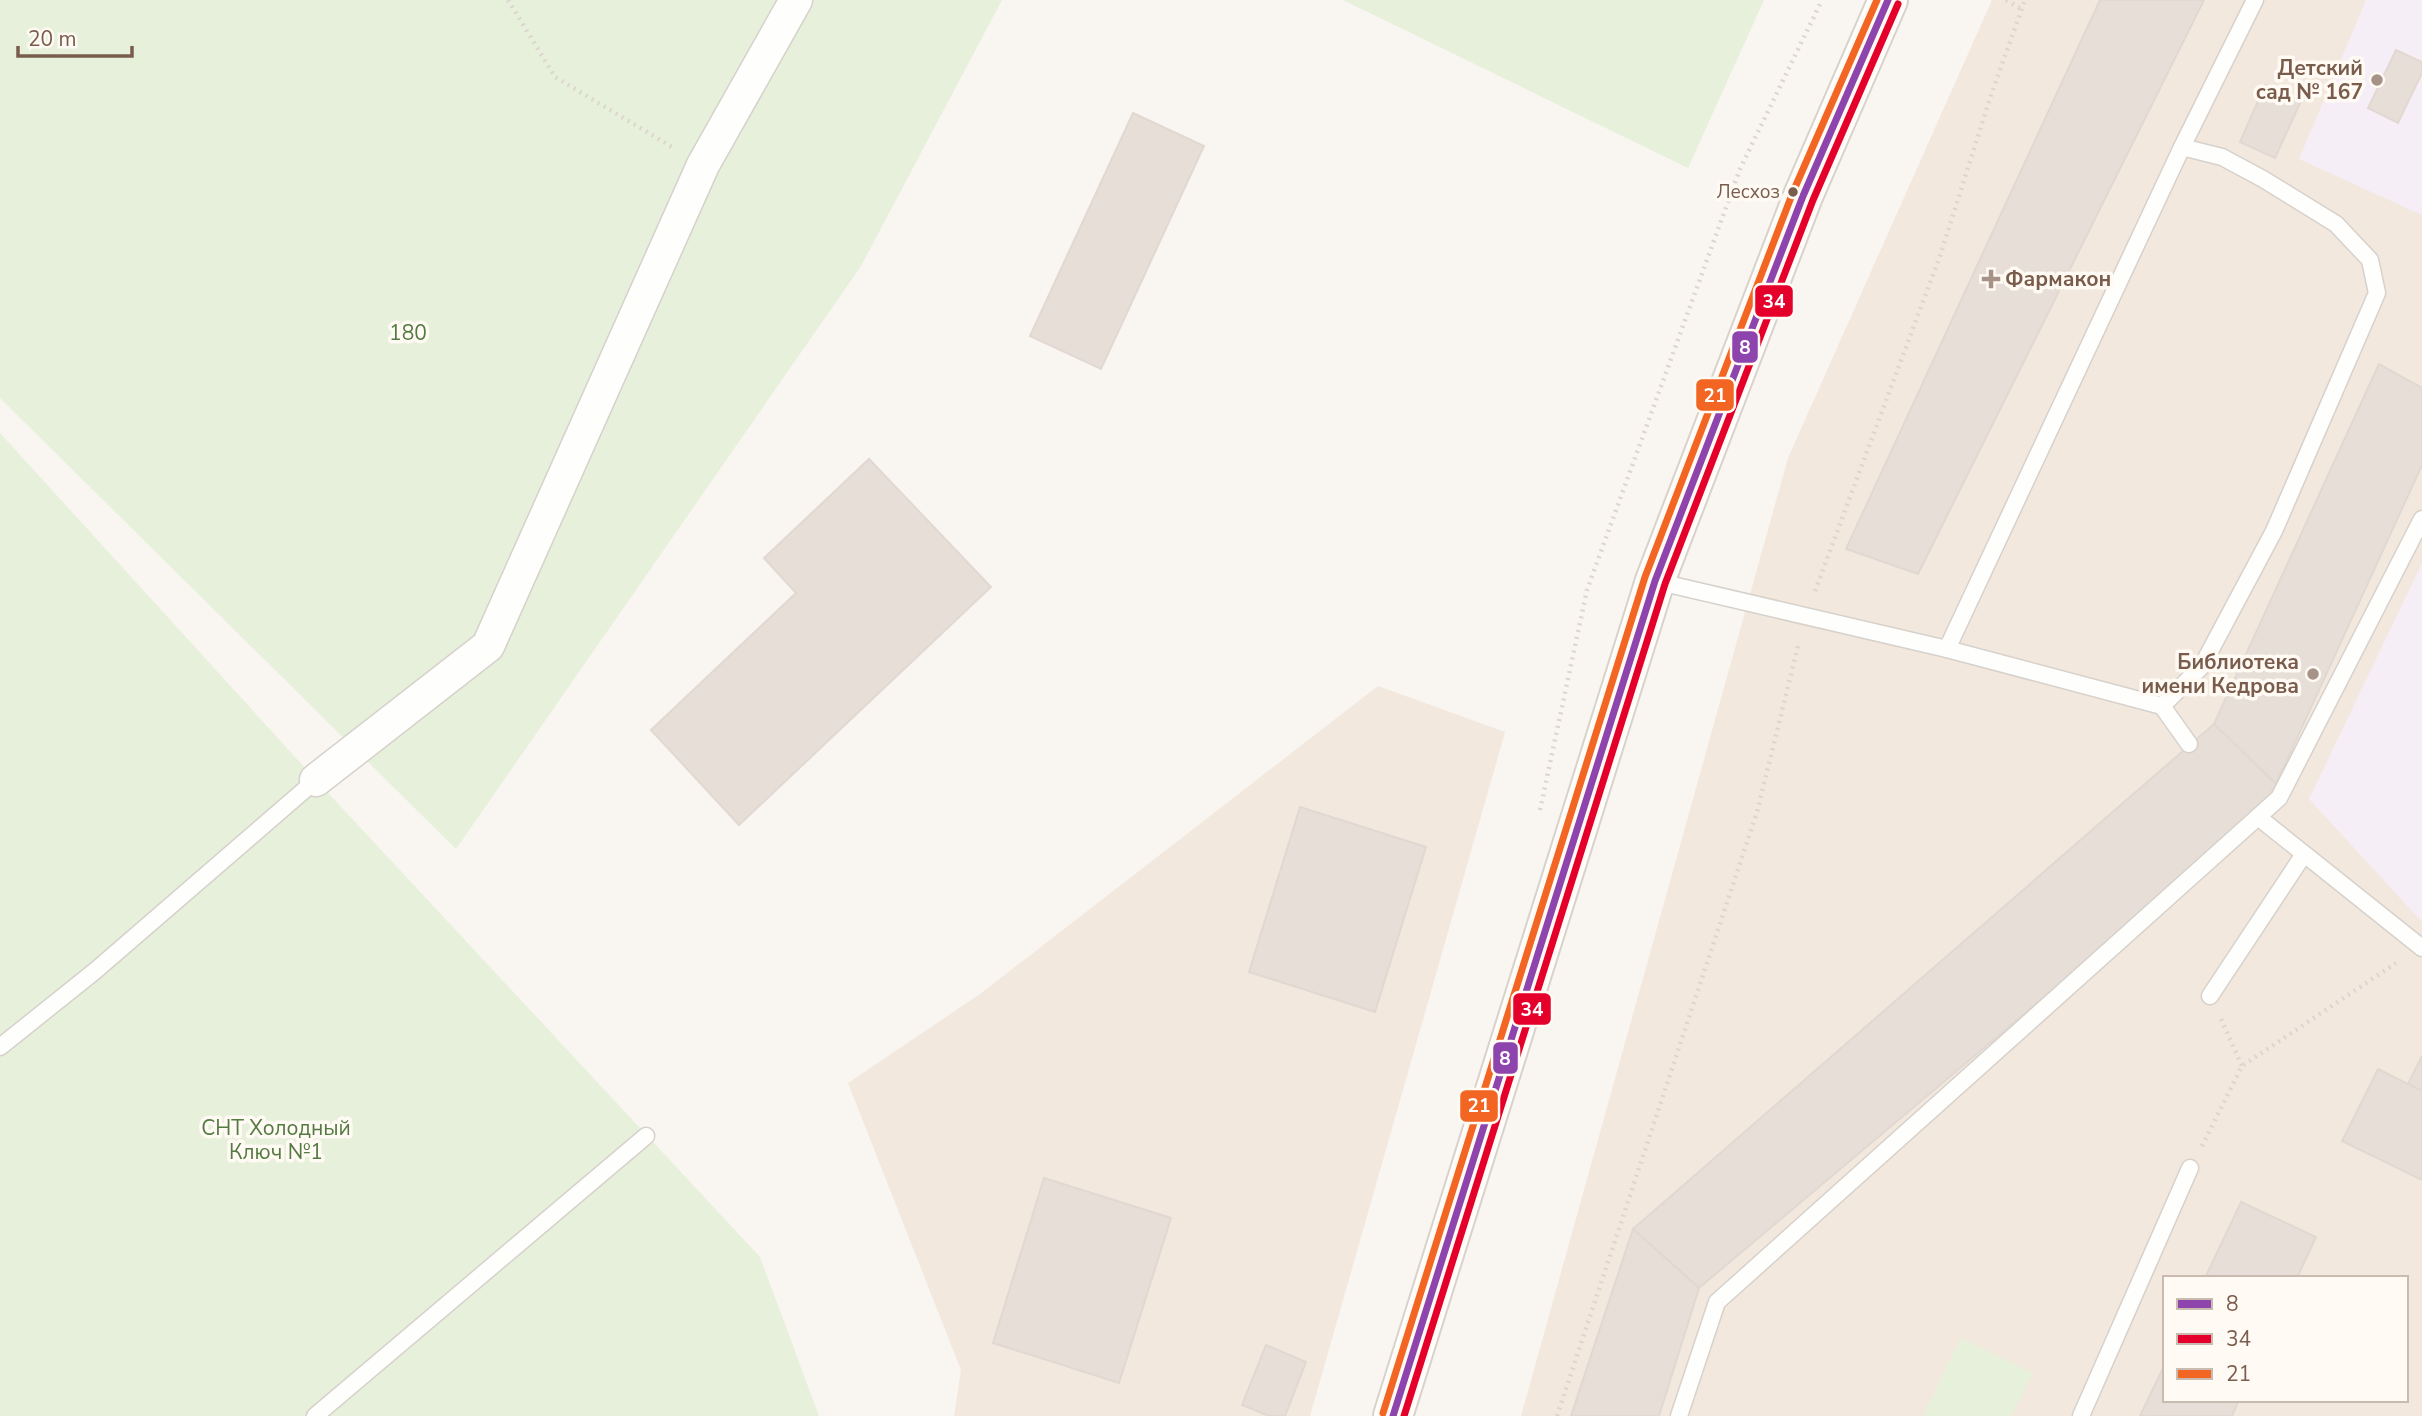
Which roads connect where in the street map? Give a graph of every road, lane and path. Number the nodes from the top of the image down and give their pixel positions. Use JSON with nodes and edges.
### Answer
{"nodes":[{"id":1,"x":508,"y":0,"type":"edge"},
{"id":2,"x":796,"y":0,"type":"edge"},
{"id":3,"x":1822,"y":0,"type":"edge"},
{"id":4,"x":1888,"y":0,"type":"edge"},
{"id":5,"x":2006,"y":0,"type":"edge"},
{"id":6,"x":2025,"y":0,"type":"edge"},
{"id":7,"x":2255,"y":0,"type":"edge"},
{"id":8,"x":2021,"y":9,"type":"junction"},
{"id":9,"x":2182,"y":147,"type":"junction"},
{"id":10,"x":703,"y":165,"type":"junction"},
{"id":11,"x":2422,"y":519,"type":"edge"},
{"id":12,"x":1655,"y":581,"type":"junction"},
{"id":13,"x":1805,"y":616,"type":"junction"},
{"id":14,"x":1947,"y":649,"type":"junction"},
{"id":15,"x":2162,"y":706,"type":"junction"},
{"id":16,"x":2189,"y":744,"type":"dead end"},
{"id":17,"x":316,"y":780,"type":"joint"},
{"id":18,"x":2258,"y":817,"type":"junction"},
{"id":19,"x":1537,"y":820,"type":"dead end"},
{"id":20,"x":2304,"y":854,"type":"junction"},
{"id":21,"x":2421,"y":947,"type":"edge"},
{"id":22,"x":2210,"y":996,"type":"joint"},
{"id":23,"x":0,"y":1047,"type":"edge"},
{"id":24,"x":2242,"y":1066,"type":"junction"},
{"id":25,"x":646,"y":1136,"type":"dead end"},
{"id":26,"x":2190,"y":1168,"type":"joint"},
{"id":27,"x":315,"y":1416,"type":"edge"},
{"id":28,"x":1392,"y":1416,"type":"edge"},
{"id":29,"x":1557,"y":1416,"type":"edge"},
{"id":30,"x":1679,"y":1416,"type":"edge"},
{"id":31,"x":2081,"y":1416,"type":"edge"}],
"edges":[{"from":1,"to":10,"type":"path"},
{"from":2,"to":10,"type":"street"},
{"from":3,"to":19,"type":"path"},
{"from":4,"to":12,"type":"main road"},
{"from":5,"to":8,"type":"path"},
{"from":6,"to":8,"type":"path"},
{"from":7,"to":9,"type":"lane"},
{"from":8,"to":13,"type":"path"},
{"from":9,"to":14,"type":"lane"},
{"from":9,"to":15,"type":"lane"},
{"from":10,"to":17,"type":"street"},
{"from":11,"to":18,"type":"lane"},
{"from":12,"to":13,"type":"lane"},
{"from":12,"to":28,"type":"main road"},
{"from":13,"to":14,"type":"lane"},
{"from":13,"to":29,"type":"path"},
{"from":14,"to":15,"type":"lane"},
{"from":15,"to":16,"type":"lane"},
{"from":17,"to":23,"type":"lane"},
{"from":18,"to":20,"type":"lane"},
{"from":18,"to":30,"type":"lane"},
{"from":20,"to":21,"type":"lane"},
{"from":20,"to":22,"type":"lane"},
{"from":21,"to":24,"type":"path"},
{"from":22,"to":24,"type":"path"},
{"from":24,"to":26,"type":"path"},
{"from":25,"to":27,"type":"lane"},
{"from":26,"to":31,"type":"lane"}]}
